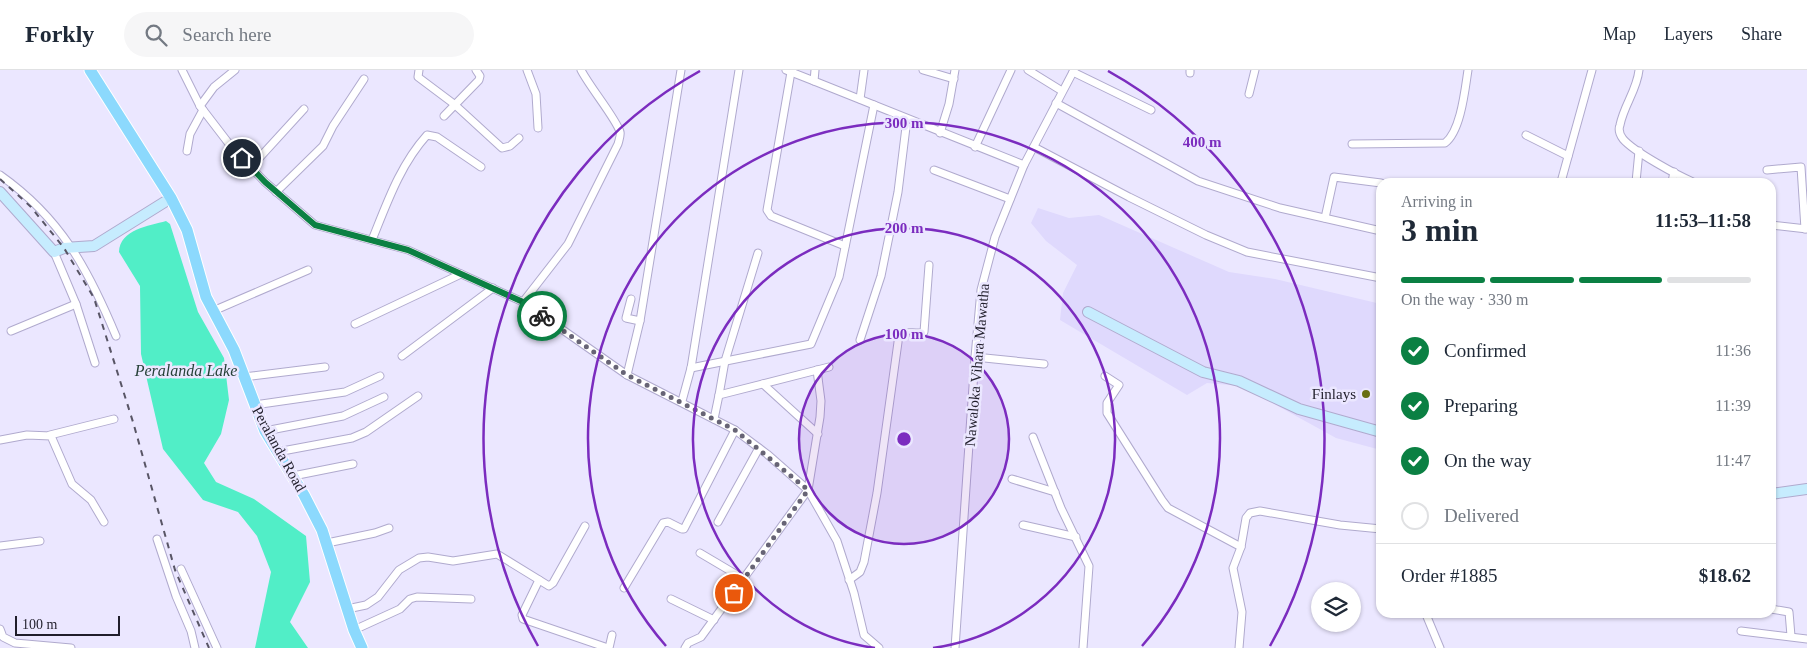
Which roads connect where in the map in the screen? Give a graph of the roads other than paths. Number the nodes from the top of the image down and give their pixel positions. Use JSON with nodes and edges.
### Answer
{"nodes":[{"id":1,"x":90,"y":70,"type":"edge"},
{"id":2,"x":182,"y":70,"type":"edge"},
{"id":3,"x":235,"y":70,"type":"edge"},
{"id":4,"x":419,"y":70,"type":"edge"},
{"id":5,"x":476,"y":70,"type":"edge"},
{"id":6,"x":527,"y":70,"type":"edge"},
{"id":7,"x":581,"y":70,"type":"edge"},
{"id":8,"x":681,"y":70,"type":"edge"},
{"id":9,"x":738,"y":70,"type":"edge"},
{"id":10,"x":815,"y":70,"type":"edge"},
{"id":11,"x":864,"y":70,"type":"edge"},
{"id":12,"x":923,"y":70,"type":"edge"},
{"id":13,"x":955,"y":70,"type":"edge"},
{"id":14,"x":1011,"y":70,"type":"edge"},
{"id":15,"x":1028,"y":70,"type":"edge"},
{"id":16,"x":1255,"y":70,"type":"edge"},
{"id":17,"x":1468,"y":70,"type":"edge"},
{"id":18,"x":1592,"y":70,"type":"edge"},
{"id":19,"x":1639,"y":70,"type":"edge"},
{"id":20,"x":789,"y":71,"type":"edge"},
{"id":21,"x":1074,"y":71,"type":"edge"},
{"id":22,"x":364,"y":79,"type":"dead end"},
{"id":23,"x":954,"y":79,"type":"junction"},
{"id":24,"x":814,"y":81,"type":"junction"},
{"id":25,"x":1062,"y":91,"type":"junction"},
{"id":26,"x":1249,"y":94,"type":"dead end"},
{"id":27,"x":860,"y":99,"type":"junction"},
{"id":28,"x":1056,"y":102,"type":"junction"},
{"id":29,"x":454,"y":104,"type":"junction"},
{"id":30,"x":874,"y":105,"type":"junction"},
{"id":31,"x":202,"y":108,"type":"junction"},
{"id":32,"x":304,"y":109,"type":"dead end"},
{"id":33,"x":1151,"y":110,"type":"dead end"},
{"id":34,"x":444,"y":116,"type":"dead end"},
{"id":35,"x":907,"y":119,"type":"junction"},
{"id":36,"x":538,"y":128,"type":"dead end"},
{"id":37,"x":940,"y":133,"type":"junction"},
{"id":38,"x":1526,"y":135,"type":"dead end"},
{"id":39,"x":519,"y":138,"type":"dead end"},
{"id":40,"x":1352,"y":144,"type":"dead end"},
{"id":41,"x":975,"y":147,"type":"junction"},
{"id":42,"x":1034,"y":147,"type":"junction"},
{"id":43,"x":187,"y":151,"type":"dead end"},
{"id":44,"x":1639,"y":151,"type":"junction"},
{"id":45,"x":1568,"y":156,"type":"junction"},
{"id":46,"x":1024,"y":165,"type":"junction"},
{"id":47,"x":251,"y":167,"type":"junction"},
{"id":48,"x":481,"y":167,"type":"dead end"},
{"id":49,"x":934,"y":170,"type":"dead end"},
{"id":50,"x":1767,"y":170,"type":"dead end"},
{"id":51,"x":1674,"y":172,"type":"junction"},
{"id":52,"x":0,"y":175,"type":"edge"},
{"id":53,"x":1562,"y":178,"type":"edge"},
{"id":54,"x":1636,"y":178,"type":"edge"},
{"id":55,"x":1673,"y":178,"type":"edge"},
{"id":56,"x":1685,"y":178,"type":"edge"},
{"id":57,"x":1376,"y":183,"type":"edge"},
{"id":58,"x":0,"y":192,"type":"edge"},
{"id":59,"x":276,"y":192,"type":"junction"},
{"id":60,"x":171,"y":198,"type":"junction"},
{"id":61,"x":1010,"y":199,"type":"junction"},
{"id":62,"x":1325,"y":218,"type":"junction"},
{"id":63,"x":1776,"y":226,"type":"edge"},
{"id":64,"x":1806,"y":229,"type":"edge"},
{"id":65,"x":1376,"y":230,"type":"edge"},
{"id":66,"x":372,"y":240,"type":"junction"},
{"id":67,"x":846,"y":246,"type":"junction"},
{"id":68,"x":73,"y":247,"type":"junction"},
{"id":69,"x":54,"y":252,"type":"junction"},
{"id":70,"x":758,"y":253,"type":"dead end"},
{"id":71,"x":929,"y":265,"type":"dead end"},
{"id":72,"x":308,"y":270,"type":"dead end"},
{"id":73,"x":461,"y":274,"type":"junction"},
{"id":74,"x":1376,"y":277,"type":"edge"},
{"id":75,"x":493,"y":288,"type":"junction"},
{"id":76,"x":631,"y":299,"type":"dead end"},
{"id":77,"x":523,"y":302,"type":"junction"},
{"id":78,"x":76,"y":304,"type":"junction"},
{"id":79,"x":213,"y":311,"type":"junction"},
{"id":80,"x":1088,"y":312,"type":"dead end"},
{"id":81,"x":640,"y":321,"type":"junction"},
{"id":82,"x":356,"y":324,"type":"dead end"},
{"id":83,"x":11,"y":331,"type":"dead end"},
{"id":84,"x":116,"y":336,"type":"dead end"},
{"id":85,"x":860,"y":340,"type":"dead end"},
{"id":86,"x":402,"y":356,"type":"dead end"},
{"id":87,"x":974,"y":357,"type":"junction"},
{"id":88,"x":725,"y":361,"type":"junction"},
{"id":89,"x":95,"y":363,"type":"dead end"},
{"id":90,"x":1044,"y":364,"type":"dead end"},
{"id":91,"x":325,"y":367,"type":"dead end"},
{"id":92,"x":829,"y":367,"type":"dead end"},
{"id":93,"x":691,"y":368,"type":"junction"},
{"id":94,"x":817,"y":370,"type":"junction"},
{"id":95,"x":627,"y":375,"type":"junction"},
{"id":96,"x":380,"y":376,"type":"dead end"},
{"id":97,"x":1105,"y":376,"type":"dead end"},
{"id":98,"x":244,"y":377,"type":"junction"},
{"id":99,"x":762,"y":384,"type":"junction"},
{"id":100,"x":719,"y":395,"type":"junction"},
{"id":101,"x":418,"y":396,"type":"dead end"},
{"id":102,"x":384,"y":397,"type":"dead end"},
{"id":103,"x":682,"y":401,"type":"junction"},
{"id":104,"x":254,"y":405,"type":"junction"},
{"id":105,"x":114,"y":418,"type":"dead end"},
{"id":106,"x":714,"y":419,"type":"junction"},
{"id":107,"x":735,"y":430,"type":"junction"},
{"id":108,"x":266,"y":431,"type":"junction"},
{"id":109,"x":1376,"y":431,"type":"edge"},
{"id":110,"x":818,"y":434,"type":"junction"},
{"id":111,"x":50,"y":435,"type":"junction"},
{"id":112,"x":1033,"y":437,"type":"dead end"},
{"id":113,"x":0,"y":440,"type":"edge"},
{"id":114,"x":759,"y":448,"type":"junction"},
{"id":115,"x":277,"y":452,"type":"junction"},
{"id":116,"x":353,"y":464,"type":"dead end"},
{"id":117,"x":293,"y":476,"type":"junction"},
{"id":118,"x":1012,"y":479,"type":"dead end"},
{"id":119,"x":1807,"y":488,"type":"edge"},
{"id":120,"x":808,"y":490,"type":"junction"},
{"id":121,"x":1055,"y":492,"type":"junction"},
{"id":122,"x":1776,"y":493,"type":"edge"},
{"id":123,"x":104,"y":522,"type":"dead end"},
{"id":124,"x":718,"y":522,"type":"dead end"},
{"id":125,"x":1023,"y":525,"type":"dead end"},
{"id":126,"x":585,"y":526,"type":"dead end"},
{"id":127,"x":389,"y":528,"type":"dead end"},
{"id":128,"x":1376,"y":529,"type":"edge"},
{"id":129,"x":1076,"y":537,"type":"junction"},
{"id":130,"x":157,"y":539,"type":"dead end"},
{"id":131,"x":40,"y":541,"type":"dead end"},
{"id":132,"x":327,"y":543,"type":"junction"},
{"id":133,"x":0,"y":546,"type":"edge"},
{"id":134,"x":1241,"y":547,"type":"junction"},
{"id":135,"x":700,"y":553,"type":"dead end"},
{"id":136,"x":182,"y":569,"type":"dead end"},
{"id":137,"x":744,"y":579,"type":"junction"},
{"id":138,"x":538,"y":580,"type":"junction"},
{"id":139,"x":849,"y":580,"type":"junction"},
{"id":140,"x":624,"y":588,"type":"dead end"},
{"id":141,"x":471,"y":599,"type":"dead end"},
{"id":142,"x":671,"y":599,"type":"dead end"},
{"id":143,"x":347,"y":609,"type":"junction"},
{"id":144,"x":1776,"y":610,"type":"edge"},
{"id":145,"x":1428,"y":618,"type":"edge"},
{"id":146,"x":714,"y":620,"type":"junction"},
{"id":147,"x":0,"y":629,"type":"edge"},
{"id":148,"x":354,"y":630,"type":"junction"},
{"id":149,"x":1740,"y":631,"type":"dead end"},
{"id":150,"x":612,"y":634,"type":"dead end"},
{"id":151,"x":1791,"y":636,"type":"junction"},
{"id":152,"x":1807,"y":639,"type":"edge"},
{"id":153,"x":869,"y":644,"type":"edge"},
{"id":154,"x":49,"y":647,"type":"edge"},
{"id":155,"x":70,"y":648,"type":"edge"},
{"id":156,"x":195,"y":648,"type":"edge"},
{"id":157,"x":216,"y":648,"type":"edge"},
{"id":158,"x":362,"y":648,"type":"edge"},
{"id":159,"x":609,"y":648,"type":"edge"},
{"id":160,"x":685,"y":648,"type":"edge"},
{"id":161,"x":878,"y":648,"type":"edge"},
{"id":162,"x":955,"y":648,"type":"edge"},
{"id":163,"x":1083,"y":648,"type":"edge"},
{"id":164,"x":1239,"y":648,"type":"edge"},
{"id":165,"x":1440,"y":648,"type":"edge"}],
"edges":[{"from":1,"to":60,"type":"main road","name":"Peralanda Road"},
{"from":2,"to":31,"type":"street"},
{"from":3,"to":31,"type":"street"},
{"from":4,"to":29,"type":"street"},
{"from":5,"to":29,"type":"street"},
{"from":6,"to":36,"type":"street"},
{"from":7,"to":77,"type":"street"},
{"from":8,"to":81,"type":"street"},
{"from":9,"to":93,"type":"street"},
{"from":10,"to":24,"type":"street"},
{"from":11,"to":27,"type":"street"},
{"from":12,"to":23,"type":"street"},
{"from":13,"to":23,"type":"street"},
{"from":14,"to":41,"type":"street"},
{"from":15,"to":25,"type":"street"},
{"from":16,"to":26,"type":"street"},
{"from":17,"to":40,"type":"street"},
{"from":18,"to":45,"type":"street"},
{"from":19,"to":44,"type":"street"},
{"from":20,"to":24,"type":"street"},
{"from":20,"to":67,"type":"street"},
{"from":21,"to":25,"type":"street","name":"Nawaloka Vihara Mawatha"},
{"from":21,"to":33,"type":"street"},
{"from":22,"to":59,"type":"street"},
{"from":23,"to":37,"type":"street"},
{"from":24,"to":27,"type":"street"},
{"from":25,"to":28,"type":"street","name":"Nawaloka Vihara Mawatha"},
{"from":27,"to":30,"type":"street"},
{"from":28,"to":42,"type":"street","name":"Nawaloka Vihara Mawatha"},
{"from":28,"to":62,"type":"street"},
{"from":29,"to":34,"type":"street"},
{"from":29,"to":39,"type":"street"},
{"from":30,"to":35,"type":"street"},
{"from":30,"to":67,"type":"street"},
{"from":31,"to":43,"type":"street"},
{"from":31,"to":47,"type":"street"},
{"from":32,"to":47,"type":"street"},
{"from":35,"to":37,"type":"street"},
{"from":35,"to":85,"type":"street"},
{"from":37,"to":41,"type":"street"},
{"from":38,"to":45,"type":"street"},
{"from":41,"to":46,"type":"street"},
{"from":42,"to":46,"type":"street","name":"Nawaloka Vihara Mawatha"},
{"from":42,"to":74,"type":"street"},
{"from":44,"to":51,"type":"street"},
{"from":44,"to":54,"type":"street"},
{"from":45,"to":53,"type":"street"},
{"from":46,"to":61,"type":"street","name":"Nawaloka Vihara Mawatha"},
{"from":47,"to":59,"type":"street"},
{"from":48,"to":66,"type":"street"},
{"from":49,"to":61,"type":"street"},
{"from":50,"to":64,"type":"street"},
{"from":51,"to":55,"type":"street"},
{"from":51,"to":56,"type":"street"},
{"from":52,"to":68,"type":"street"},
{"from":57,"to":62,"type":"street"},
{"from":58,"to":69,"type":"street"},
{"from":59,"to":66,"type":"street"},
{"from":60,"to":68,"type":"street"},
{"from":60,"to":79,"type":"main road","name":"Peralanda Road"},
{"from":61,"to":87,"type":"street","name":"Nawaloka Vihara Mawatha"},
{"from":62,"to":65,"type":"street"},
{"from":63,"to":64,"type":"street"},
{"from":66,"to":73,"type":"street"},
{"from":67,"to":88,"type":"street"},
{"from":68,"to":69,"type":"street"},
{"from":68,"to":84,"type":"street"},
{"from":69,"to":78,"type":"street"},
{"from":70,"to":88,"type":"street"},
{"from":71,"to":139,"type":"street"},
{"from":72,"to":79,"type":"street"},
{"from":73,"to":75,"type":"street"},
{"from":73,"to":82,"type":"street"},
{"from":75,"to":77,"type":"street"},
{"from":75,"to":86,"type":"street"},
{"from":76,"to":81,"type":"street"},
{"from":77,"to":95,"type":"street"},
{"from":78,"to":83,"type":"street"},
{"from":78,"to":89,"type":"street"},
{"from":79,"to":98,"type":"main road","name":"Peralanda Road"},
{"from":80,"to":109,"type":"street"},
{"from":81,"to":95,"type":"street"},
{"from":87,"to":90,"type":"street"},
{"from":87,"to":162,"type":"street","name":"Nawaloka Vihara Mawatha"},
{"from":88,"to":93,"type":"street"},
{"from":88,"to":100,"type":"street"},
{"from":91,"to":98,"type":"street"},
{"from":92,"to":94,"type":"street"},
{"from":93,"to":103,"type":"street"},
{"from":94,"to":99,"type":"street"},
{"from":94,"to":110,"type":"street"},
{"from":95,"to":103,"type":"street"},
{"from":96,"to":104,"type":"street"},
{"from":97,"to":134,"type":"street"},
{"from":98,"to":104,"type":"main road","name":"Peralanda Road"},
{"from":99,"to":100,"type":"street"},
{"from":99,"to":110,"type":"street"},
{"from":100,"to":106,"type":"street"},
{"from":101,"to":115,"type":"street"},
{"from":102,"to":108,"type":"street"},
{"from":103,"to":106,"type":"street"},
{"from":104,"to":108,"type":"main road","name":"Peralanda Road"},
{"from":105,"to":111,"type":"street"},
{"from":106,"to":107,"type":"street"},
{"from":107,"to":114,"type":"street"},
{"from":107,"to":140,"type":"street"},
{"from":108,"to":115,"type":"main road","name":"Peralanda Road"},
{"from":110,"to":120,"type":"street"},
{"from":111,"to":113,"type":"street"},
{"from":111,"to":123,"type":"street"},
{"from":112,"to":121,"type":"street"},
{"from":114,"to":120,"type":"street"},
{"from":114,"to":124,"type":"street"},
{"from":115,"to":117,"type":"main road","name":"Peralanda Road"},
{"from":116,"to":117,"type":"street"},
{"from":117,"to":132,"type":"main road","name":"Peralanda Road"},
{"from":118,"to":121,"type":"street"},
{"from":119,"to":122,"type":"street"},
{"from":120,"to":137,"type":"street"},
{"from":120,"to":139,"type":"street"},
{"from":121,"to":129,"type":"street"},
{"from":125,"to":129,"type":"street"},
{"from":126,"to":138,"type":"street"},
{"from":127,"to":132,"type":"street"},
{"from":128,"to":134,"type":"street"},
{"from":129,"to":163,"type":"street"},
{"from":130,"to":156,"type":"street"},
{"from":131,"to":133,"type":"street"},
{"from":132,"to":143,"type":"main road","name":"Peralanda Road"},
{"from":134,"to":164,"type":"street"},
{"from":135,"to":137,"type":"street"},
{"from":136,"to":157,"type":"street"},
{"from":137,"to":146,"type":"street"},
{"from":138,"to":143,"type":"street"},
{"from":138,"to":159,"type":"street"},
{"from":139,"to":153,"type":"street"},
{"from":141,"to":148,"type":"street"},
{"from":142,"to":146,"type":"street"},
{"from":143,"to":148,"type":"main road","name":"Peralanda Road"},
{"from":144,"to":151,"type":"street"},
{"from":145,"to":165,"type":"street"},
{"from":146,"to":160,"type":"street"},
{"from":147,"to":154,"type":"street"},
{"from":148,"to":158,"type":"main road","name":"Peralanda Road"},
{"from":149,"to":151,"type":"street"},
{"from":150,"to":159,"type":"street"},
{"from":151,"to":152,"type":"street"},
{"from":153,"to":161,"type":"street"},
{"from":154,"to":155,"type":"street"}]}
